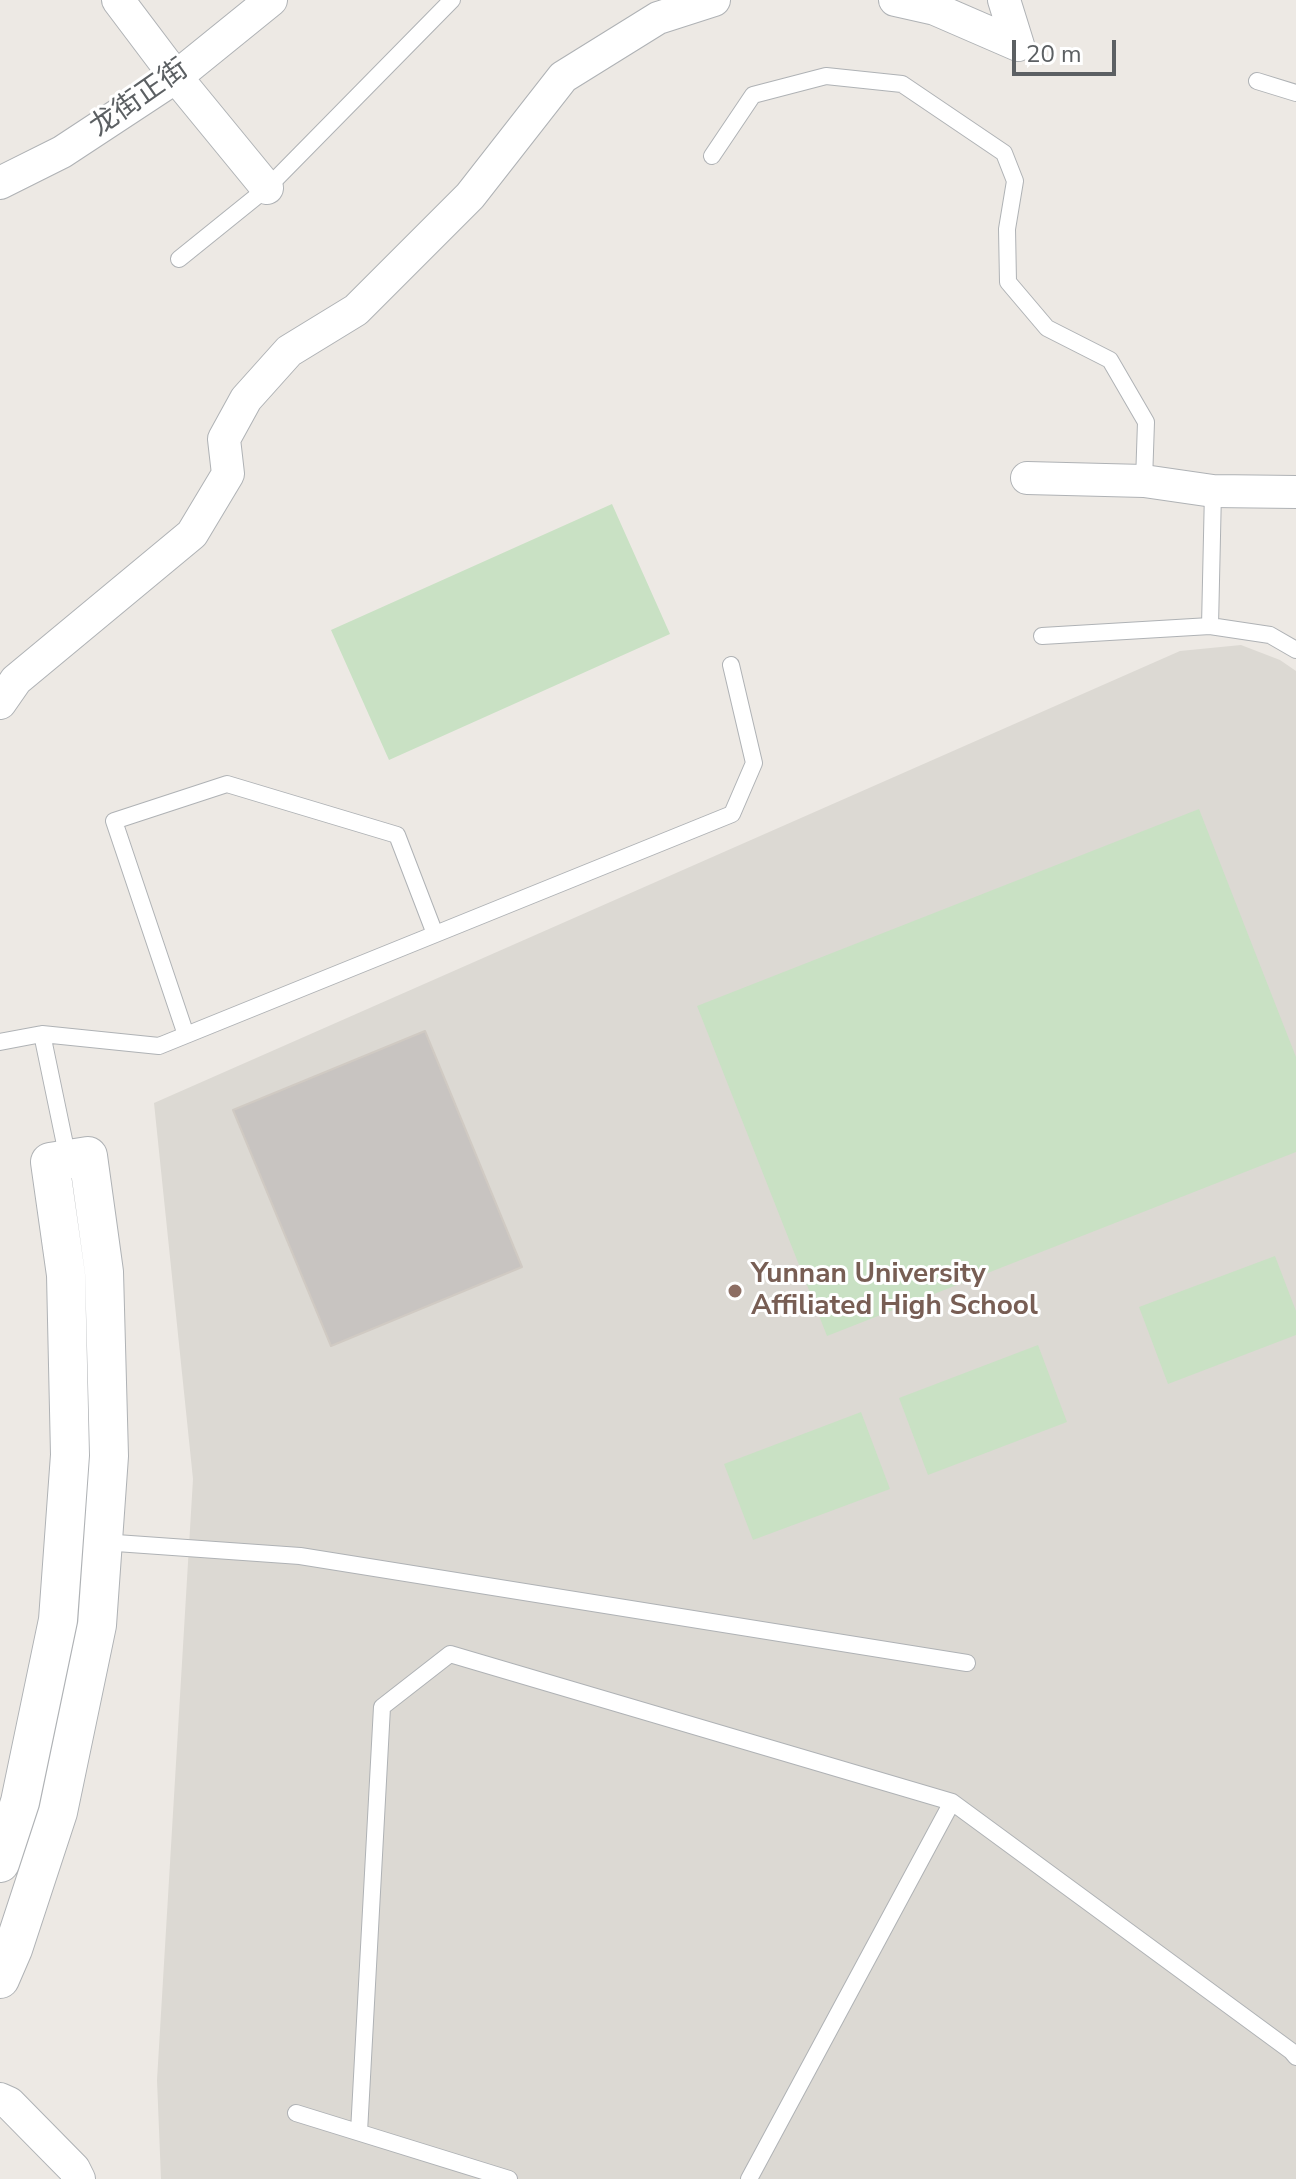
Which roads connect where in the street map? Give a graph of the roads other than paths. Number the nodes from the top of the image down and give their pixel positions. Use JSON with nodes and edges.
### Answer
{"nodes":[{"id":1,"x":118,"y":0,"type":"edge"},
{"id":2,"x":271,"y":0,"type":"edge"},
{"id":3,"x":452,"y":0,"type":"edge"},
{"id":4,"x":714,"y":0,"type":"edge"},
{"id":5,"x":895,"y":0,"type":"edge"},
{"id":6,"x":1004,"y":0,"type":"edge"},
{"id":7,"x":176,"y":77,"type":"junction"},
{"id":8,"x":1257,"y":81,"type":"dead end"},
{"id":9,"x":1296,"y":93,"type":"edge"},
{"id":10,"x":712,"y":156,"type":"dead end"},
{"id":11,"x":0,"y":183,"type":"edge"},
{"id":12,"x":267,"y":188,"type":"junction"},
{"id":13,"x":179,"y":259,"type":"dead end"},
{"id":14,"x":1027,"y":478,"type":"dead end"},
{"id":15,"x":1144,"y":481,"type":"junction"},
{"id":16,"x":1213,"y":491,"type":"junction"},
{"id":17,"x":1296,"y":492,"type":"edge"},
{"id":18,"x":1210,"y":626,"type":"junction"},
{"id":19,"x":1042,"y":636,"type":"dead end"},
{"id":20,"x":1296,"y":650,"type":"edge"},
{"id":21,"x":731,"y":665,"type":"dead end"},
{"id":22,"x":0,"y":703,"type":"edge"},
{"id":23,"x":435,"y":934,"type":"junction"},
{"id":24,"x":42,"y":1034,"type":"junction"},
{"id":25,"x":186,"y":1035,"type":"junction"},
{"id":26,"x":0,"y":1042,"type":"edge"},
{"id":27,"x":68,"y":1159,"type":"junction"},
{"id":28,"x":102,"y":1542,"type":"junction"},
{"id":29,"x":967,"y":1663,"type":"dead end"},
{"id":30,"x":952,"y":1802,"type":"junction"},
{"id":31,"x":0,"y":1863,"type":"edge"},
{"id":32,"x":0,"y":1979,"type":"edge"},
{"id":33,"x":1296,"y":2057,"type":"edge"},
{"id":34,"x":0,"y":2099,"type":"edge"},
{"id":35,"x":296,"y":2113,"type":"dead end"},
{"id":36,"x":359,"y":2132,"type":"junction"},
{"id":37,"x":79,"y":2179,"type":"edge"},
{"id":38,"x":509,"y":2179,"type":"edge"},
{"id":39,"x":749,"y":2179,"type":"edge"}],
"edges":[{"from":1,"to":7,"type":"street"},
{"from":2,"to":7,"type":"street","name":"龙街正街"},
{"from":3,"to":12,"type":"lane"},
{"from":4,"to":22,"type":"street"},
{"from":5,"to":6,"type":"street"},
{"from":7,"to":11,"type":"street","name":"龙街正街"},
{"from":7,"to":12,"type":"street"},
{"from":8,"to":9,"type":"lane"},
{"from":10,"to":15,"type":"lane"},
{"from":12,"to":13,"type":"lane"},
{"from":14,"to":15,"type":"street"},
{"from":15,"to":16,"type":"street"},
{"from":16,"to":17,"type":"street"},
{"from":16,"to":18,"type":"lane"},
{"from":18,"to":19,"type":"lane"},
{"from":18,"to":20,"type":"lane"},
{"from":21,"to":23,"type":"lane"},
{"from":23,"to":25,"type":"lane"},
{"from":23,"to":25,"type":"lane"},
{"from":24,"to":25,"type":"lane"},
{"from":24,"to":26,"type":"lane"},
{"from":24,"to":27,"type":"lane"},
{"from":27,"to":28,"type":"street"},
{"from":27,"to":31,"type":"street"},
{"from":28,"to":29,"type":"lane"},
{"from":28,"to":32,"type":"street"},
{"from":30,"to":33,"type":"lane"},
{"from":30,"to":36,"type":"lane"},
{"from":30,"to":39,"type":"lane"},
{"from":34,"to":37,"type":"street"},
{"from":35,"to":36,"type":"lane"},
{"from":36,"to":38,"type":"lane"}]}
